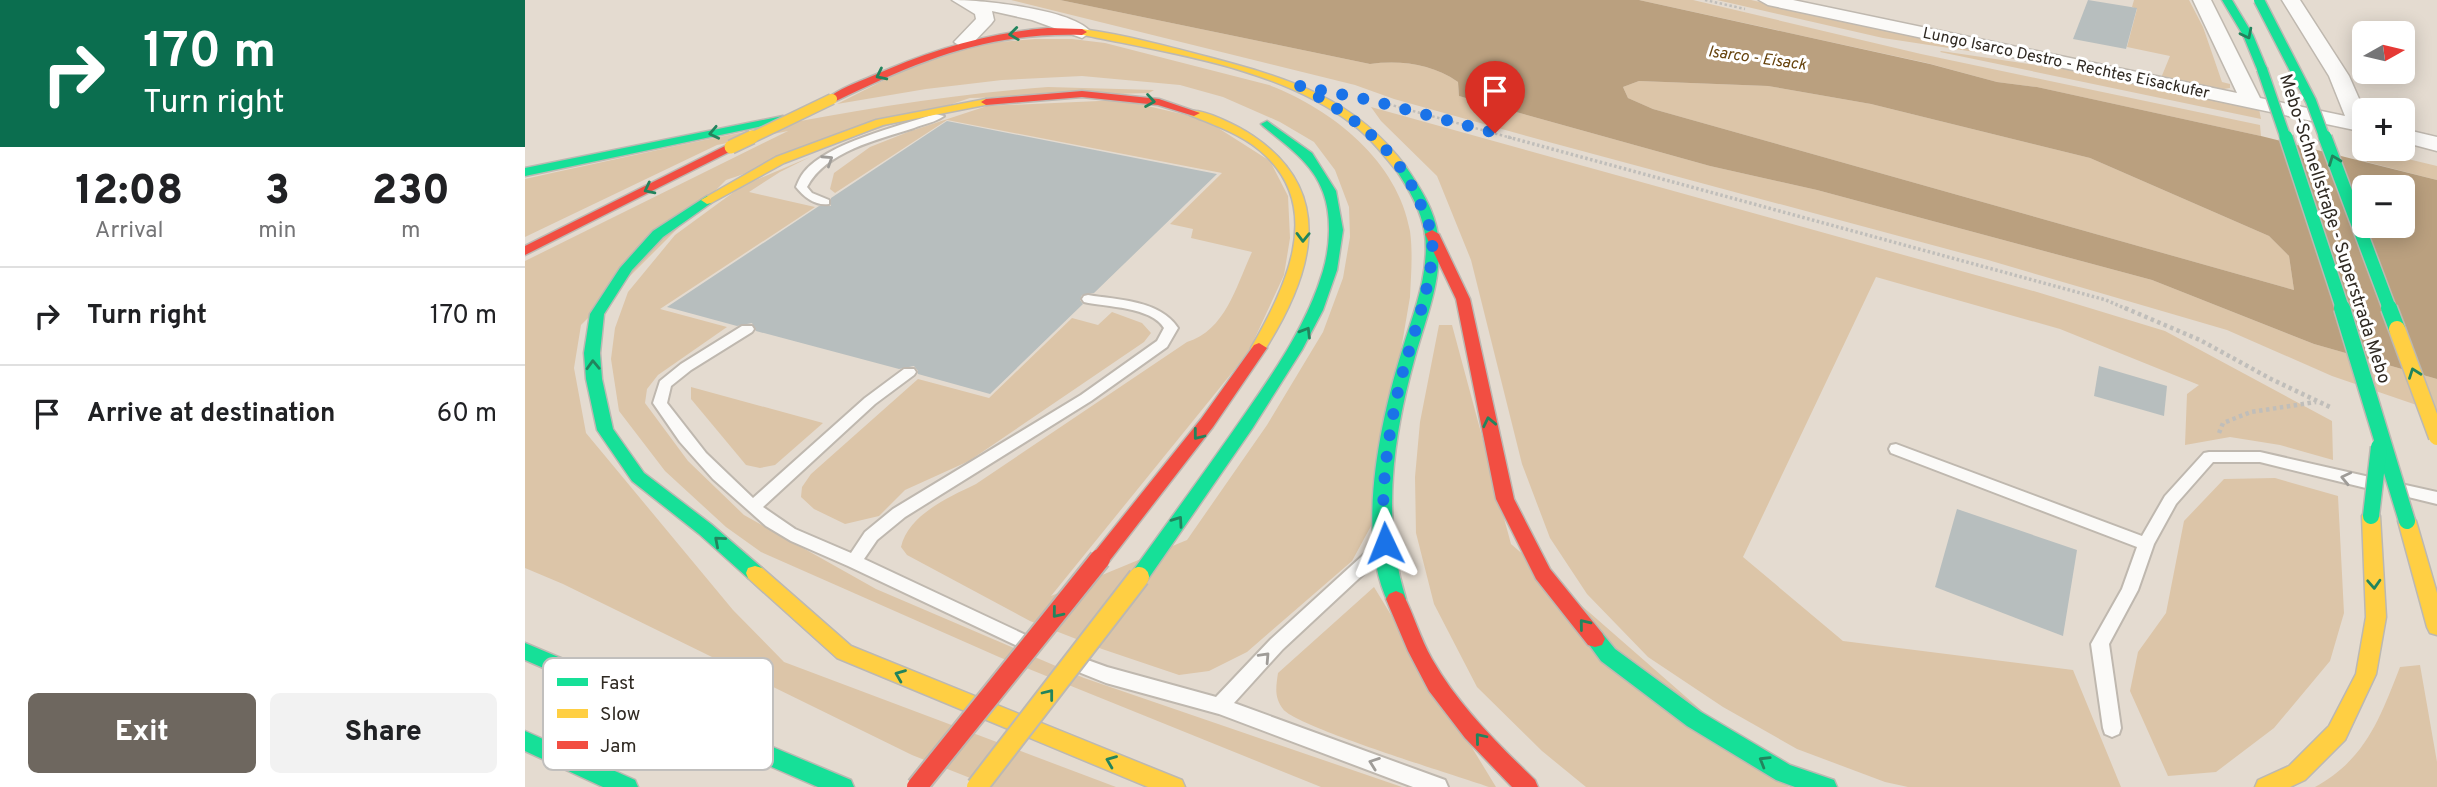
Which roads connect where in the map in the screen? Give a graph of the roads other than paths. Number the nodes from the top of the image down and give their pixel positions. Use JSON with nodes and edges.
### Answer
{"nodes":[{"id":1,"x":1768,"y":0,"type":"edge"},
{"id":2,"x":2202,"y":0,"type":"edge"},
{"id":3,"x":2227,"y":0,"type":"edge"},
{"id":4,"x":2259,"y":0,"type":"edge"},
{"id":5,"x":2291,"y":0,"type":"edge"},
{"id":6,"x":965,"y":1,"type":"edge"},
{"id":7,"x":1082,"y":32,"type":"junction"},
{"id":8,"x":963,"y":42,"type":"junction"},
{"id":9,"x":1173,"y":90,"type":"dead end"},
{"id":10,"x":981,"y":94,"type":"junction"},
{"id":11,"x":866,"y":101,"type":"dead end"},
{"id":12,"x":2252,"y":103,"type":"junction"},
{"id":13,"x":2352,"y":104,"type":"edge"},
{"id":14,"x":1252,"y":118,"type":"dead end"},
{"id":15,"x":2352,"y":124,"type":"edge"},
{"id":16,"x":2415,"y":139,"type":"edge"},
{"id":17,"x":2437,"y":144,"type":"edge"},
{"id":18,"x":525,"y":172,"type":"edge"},
{"id":19,"x":825,"y":202,"type":"dead end"},
{"id":20,"x":1432,"y":234,"type":"junction"},
{"id":21,"x":525,"y":251,"type":"edge"},
{"id":22,"x":1088,"y":299,"type":"dead end"},
{"id":23,"x":747,"y":329,"type":"dead end"},
{"id":24,"x":909,"y":372,"type":"dead end"},
{"id":25,"x":2380,"y":434,"type":"junction"},
{"id":26,"x":2437,"y":437,"type":"edge"},
{"id":27,"x":1896,"y":449,"type":"dead end"},
{"id":28,"x":2437,"y":498,"type":"edge"},
{"id":29,"x":754,"y":507,"type":"junction"},
{"id":30,"x":1385,"y":543,"type":"junction"},
{"id":31,"x":2145,"y":544,"type":"junction"},
{"id":32,"x":855,"y":561,"type":"junction"},
{"id":33,"x":2437,"y":627,"type":"edge"},
{"id":34,"x":525,"y":651,"type":"edge"},
{"id":35,"x":543,"y":659,"type":"edge"},
{"id":36,"x":1219,"y":706,"type":"junction"},
{"id":37,"x":2112,"y":728,"type":"dead end"},
{"id":38,"x":525,"y":741,"type":"edge"},
{"id":39,"x":543,"y":749,"type":"edge"},
{"id":40,"x":773,"y":757,"type":"edge"},
{"id":41,"x":589,"y":770,"type":"edge"},
{"id":42,"x":627,"y":787,"type":"edge"},
{"id":43,"x":843,"y":787,"type":"edge"},
{"id":44,"x":916,"y":787,"type":"edge"},
{"id":45,"x":977,"y":787,"type":"edge"},
{"id":46,"x":1174,"y":787,"type":"edge"},
{"id":47,"x":1438,"y":787,"type":"edge"},
{"id":48,"x":1527,"y":787,"type":"edge"},
{"id":49,"x":1826,"y":787,"type":"edge"},
{"id":50,"x":2266,"y":787,"type":"edge"}],
"edges":[{"from":1,"to":12,"type":"street","name":"Lungo Isarco Destro - Rechtes Eisackufer"},
{"from":2,"to":12,"type":"street"},
{"from":3,"to":25,"type":"main road","name":"Mebo-Schnellstraße - Superstrada Mebo","one_way":true,"bridge":true},
{"from":26,"to":4,"type":"main road","name":"Mebo-Schnellstraße - Superstrada Mebo","one_way":true,"bridge":true},
{"from":5,"to":13,"type":"street"},
{"from":6,"to":7,"type":"street"},
{"from":6,"to":8,"type":"street"},
{"from":7,"to":8,"type":"main road","one_way":true},
{"from":7,"to":20,"type":"main road"},
{"from":8,"to":21,"type":"main road","one_way":true,"bridge":true},
{"from":9,"to":10,"type":"main road"},
{"from":19,"to":10,"type":"lane","one_way":true},
{"from":10,"to":44,"type":"main road","one_way":true,"bridge":true},
{"from":46,"to":10,"type":"main road","one_way":true},
{"from":11,"to":18,"type":"main road","one_way":true},
{"from":12,"to":15,"type":"street","name":"Lungo Isarco Destro - Rechtes Eisackufer"},
{"from":45,"to":14,"type":"main road","one_way":true,"bridge":true},
{"from":16,"to":17,"type":"street"},
{"from":20,"to":30,"type":"main road"},
{"from":49,"to":20,"type":"main road","one_way":true},
{"from":22,"to":32,"type":"lane"},
{"from":23,"to":29,"type":"lane"},
{"from":24,"to":29,"type":"lane"},
{"from":25,"to":33,"type":"main road","name":"Mebo-Schnellstraße - Superstrada Mebo","bridge":true},
{"from":25,"to":50,"type":"main road","one_way":true,"bridge":true},
{"from":27,"to":31,"type":"lane"},
{"from":28,"to":31,"type":"lane","one_way":true},
{"from":29,"to":32,"type":"lane"},
{"from":36,"to":30,"type":"lane","one_way":true},
{"from":48,"to":30,"type":"main road","one_way":true},
{"from":31,"to":37,"type":"lane"},
{"from":32,"to":36,"type":"lane"},
{"from":34,"to":35,"type":"main road"},
{"from":47,"to":36,"type":"lane","one_way":true},
{"from":38,"to":39,"type":"main road"},
{"from":40,"to":43,"type":"main road"},
{"from":41,"to":42,"type":"main road"}]}
